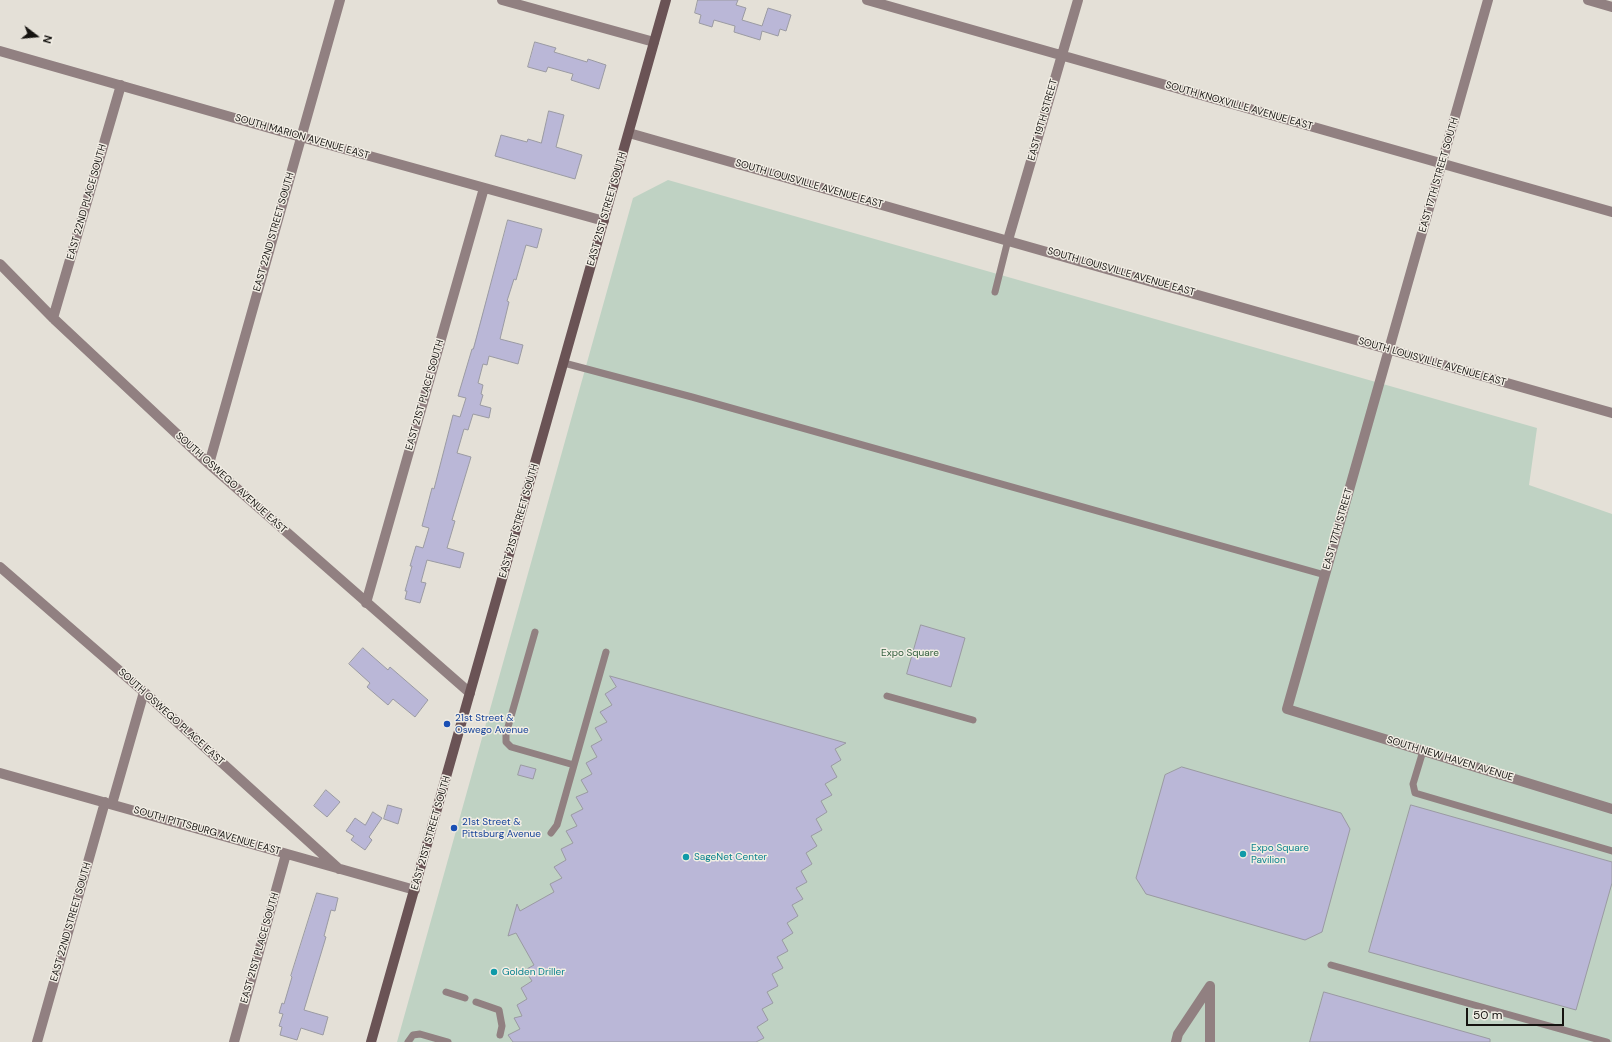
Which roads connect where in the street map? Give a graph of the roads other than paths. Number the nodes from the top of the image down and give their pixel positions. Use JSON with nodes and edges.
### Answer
{"nodes":[{"id":1,"x":340,"y":0,"type":"edge"},
{"id":2,"x":502,"y":0,"type":"edge"},
{"id":3,"x":666,"y":0,"type":"edge"},
{"id":4,"x":867,"y":0,"type":"edge"},
{"id":5,"x":1078,"y":0,"type":"edge"},
{"id":6,"x":1488,"y":0,"type":"edge"},
{"id":7,"x":1588,"y":0,"type":"edge"},
{"id":8,"x":535,"y":4,"type":"edge"},
{"id":9,"x":1612,"y":7,"type":"edge"},
{"id":10,"x":654,"y":42,"type":"junction"},
{"id":11,"x":0,"y":51,"type":"edge"},
{"id":12,"x":1062,"y":56,"type":"junction"},
{"id":13,"x":121,"y":85,"type":"junction"},
{"id":14,"x":629,"y":133,"type":"junction"},
{"id":15,"x":301,"y":137,"type":"junction"},
{"id":16,"x":1442,"y":164,"type":"junction"},
{"id":17,"x":484,"y":188,"type":"junction"},
{"id":18,"x":1612,"y":212,"type":"edge"},
{"id":19,"x":604,"y":221,"type":"junction"},
{"id":20,"x":1008,"y":240,"type":"junction"},
{"id":21,"x":0,"y":264,"type":"edge"},
{"id":22,"x":996,"y":292,"type":"dead end"},
{"id":23,"x":53,"y":318,"type":"junction"},
{"id":24,"x":1390,"y":350,"type":"junction"},
{"id":25,"x":564,"y":363,"type":"junction"},
{"id":26,"x":1612,"y":413,"type":"edge"},
{"id":27,"x":209,"y":464,"type":"junction"},
{"id":28,"x":0,"y":567,"type":"edge"},
{"id":29,"x":1325,"y":575,"type":"junction"},
{"id":30,"x":366,"y":603,"type":"junction"},
{"id":31,"x":535,"y":632,"type":"dead end"},
{"id":32,"x":606,"y":652,"type":"dead end"},
{"id":33,"x":144,"y":692,"type":"junction"},
{"id":34,"x":470,"y":693,"type":"junction"},
{"id":35,"x":887,"y":696,"type":"dead end"},
{"id":36,"x":1287,"y":709,"type":"joint"},
{"id":37,"x":973,"y":720,"type":"dead end"},
{"id":38,"x":1423,"y":751,"type":"junction"},
{"id":39,"x":574,"y":766,"type":"junction"},
{"id":40,"x":0,"y":772,"type":"edge"},
{"id":41,"x":108,"y":803,"type":"junction"},
{"id":42,"x":1612,"y":809,"type":"edge"},
{"id":43,"x":551,"y":833,"type":"dead end"},
{"id":44,"x":1612,"y":851,"type":"edge"},
{"id":45,"x":286,"y":854,"type":"junction"},
{"id":46,"x":339,"y":869,"type":"junction"},
{"id":47,"x":415,"y":890,"type":"junction"},
{"id":48,"x":1331,"y":965,"type":"dead end"},
{"id":49,"x":446,"y":992,"type":"dead end"},
{"id":50,"x":465,"y":998,"type":"dead end"},
{"id":51,"x":476,"y":1002,"type":"dead end"},
{"id":52,"x":500,"y":1034,"type":"dead end"},
{"id":53,"x":37,"y":1042,"type":"edge"},
{"id":54,"x":234,"y":1042,"type":"edge"},
{"id":55,"x":371,"y":1042,"type":"edge"},
{"id":56,"x":408,"y":1042,"type":"edge"},
{"id":57,"x":448,"y":1042,"type":"edge"},
{"id":58,"x":1176,"y":1042,"type":"edge"},
{"id":59,"x":1210,"y":1042,"type":"edge"},
{"id":60,"x":1608,"y":1042,"type":"edge"}],
"edges":[{"from":1,"to":15,"type":"street","name":"EAST 22ND STREET SOUTH"},
{"from":2,"to":8,"type":"street"},
{"from":3,"to":10,"type":"main road","name":"EAST 21ST STREET SOUTH"},
{"from":4,"to":12,"type":"street","name":"SOUTH KNOXVILLE AVENUE EAST"},
{"from":5,"to":12,"type":"street","name":"EAST 19TH STREET"},
{"from":6,"to":16,"type":"street","name":"EAST 17TH STREET SOUTH"},
{"from":7,"to":9,"type":"street"},
{"from":8,"to":10,"type":"street"},
{"from":10,"to":14,"type":"main road","name":"EAST 21ST STREET SOUTH"},
{"from":11,"to":13,"type":"street","name":"SOUTH MARION AVENUE EAST"},
{"from":12,"to":16,"type":"street","name":"SOUTH KNOXVILLE AVENUE EAST"},
{"from":12,"to":20,"type":"street","name":"EAST 19TH STREET"},
{"from":13,"to":15,"type":"street","name":"SOUTH MARION AVENUE EAST"},
{"from":13,"to":23,"type":"street","name":"EAST 22ND PLACE SOUTH"},
{"from":14,"to":19,"type":"main road","name":"EAST 21ST STREET SOUTH"},
{"from":14,"to":20,"type":"street","name":"SOUTH LOUISVILLE AVENUE EAST"},
{"from":15,"to":17,"type":"street","name":"SOUTH MARION AVENUE EAST"},
{"from":15,"to":27,"type":"street","name":"EAST 22ND STREET SOUTH"},
{"from":16,"to":18,"type":"street","name":"SOUTH KNOXVILLE AVENUE EAST"},
{"from":16,"to":24,"type":"street","name":"EAST 17TH STREET SOUTH"},
{"from":17,"to":19,"type":"street","name":"SOUTH MARION AVENUE EAST"},
{"from":17,"to":30,"type":"street","name":"EAST 21ST PLACE SOUTH"},
{"from":19,"to":25,"type":"main road","name":"EAST 21ST STREET SOUTH"},
{"from":20,"to":22,"type":"lane"},
{"from":20,"to":24,"type":"street","name":"SOUTH LOUISVILLE AVENUE EAST"},
{"from":21,"to":23,"type":"street","name":"SOUTH OSWEGO AVENUE EAST"},
{"from":23,"to":27,"type":"street","name":"SOUTH OSWEGO AVENUE EAST"},
{"from":24,"to":26,"type":"street","name":"SOUTH LOUISVILLE AVENUE EAST"},
{"from":24,"to":29,"type":"street","name":"EAST 17TH STREET"},
{"from":25,"to":29,"type":"lane"},
{"from":25,"to":34,"type":"main road","name":"EAST 21ST STREET SOUTH"},
{"from":27,"to":30,"type":"street","name":"SOUTH OSWEGO AVENUE EAST"},
{"from":28,"to":33,"type":"street","name":"SOUTH OSWEGO PLACE EAST"},
{"from":29,"to":36,"type":"street","name":"EAST 17TH STREET"},
{"from":30,"to":34,"type":"street","name":"SOUTH OSWEGO AVENUE EAST"},
{"from":31,"to":39,"type":"lane"},
{"from":32,"to":39,"type":"lane"},
{"from":33,"to":41,"type":"street","name":"EAST 22ND STREET SOUTH"},
{"from":33,"to":46,"type":"street","name":"SOUTH OSWEGO PLACE EAST"},
{"from":34,"to":47,"type":"main road","name":"EAST 21ST STREET SOUTH"},
{"from":35,"to":37,"type":"lane"},
{"from":36,"to":38,"type":"street","name":"SOUTH NEW HAVEN AVENUE"},
{"from":38,"to":42,"type":"street","name":"SOUTH NEW HAVEN AVENUE"},
{"from":38,"to":44,"type":"lane"},
{"from":39,"to":43,"type":"lane"},
{"from":40,"to":41,"type":"street","name":"SOUTH PITTSBURG AVENUE EAST"},
{"from":41,"to":45,"type":"street","name":"SOUTH PITTSBURG AVENUE EAST"},
{"from":41,"to":53,"type":"street","name":"EAST 22ND STREET SOUTH"},
{"from":45,"to":46,"type":"street","name":"SOUTH PITTSBURG AVENUE EAST"},
{"from":45,"to":54,"type":"street","name":"EAST 21ST PLACE SOUTH"},
{"from":46,"to":47,"type":"street","name":"SOUTH PITTSBURG AVENUE EAST"},
{"from":47,"to":55,"type":"main road","name":"EAST 21ST STREET SOUTH"},
{"from":48,"to":60,"type":"lane"},
{"from":49,"to":50,"type":"lane"},
{"from":51,"to":52,"type":"lane"},
{"from":56,"to":57,"type":"lane"},
{"from":58,"to":59,"type":"street"}]}
